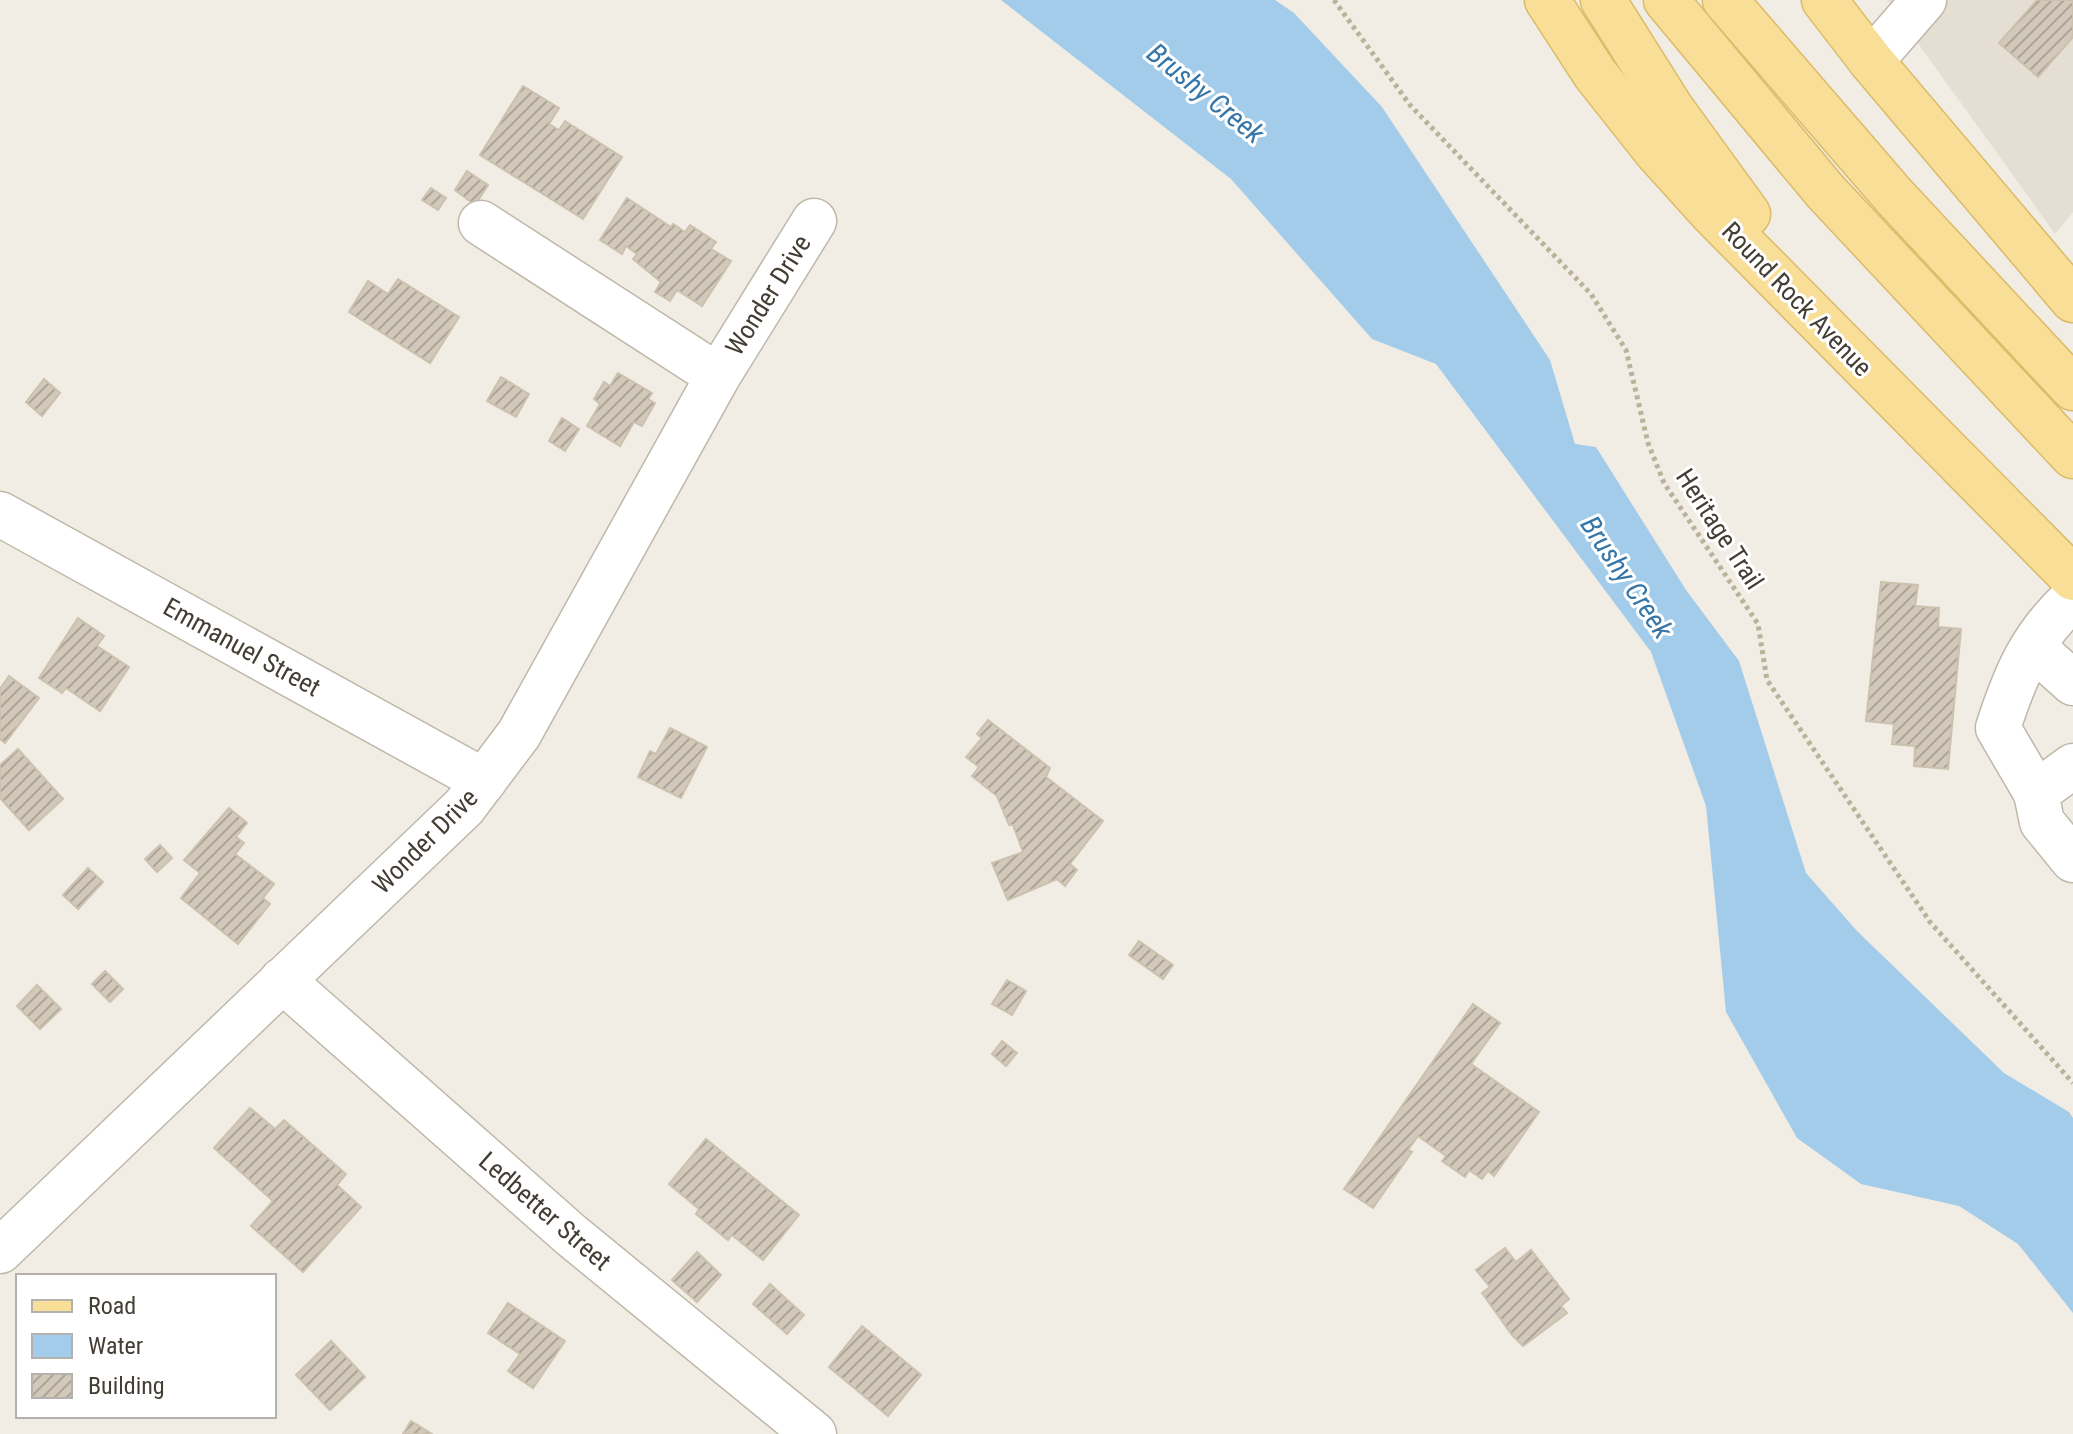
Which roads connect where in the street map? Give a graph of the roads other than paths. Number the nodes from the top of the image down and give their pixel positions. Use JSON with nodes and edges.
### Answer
{"nodes":[{"id":1,"x":1547,"y":0,"type":"edge"},
{"id":2,"x":1603,"y":0,"type":"edge"},
{"id":3,"x":1666,"y":0,"type":"edge"},
{"id":4,"x":1725,"y":0,"type":"edge"},
{"id":5,"x":1824,"y":0,"type":"edge"},
{"id":6,"x":1924,"y":0,"type":"edge"},
{"id":7,"x":1871,"y":61,"type":"junction"},
{"id":8,"x":814,"y":221,"type":"dead end"},
{"id":9,"x":481,"y":223,"type":"dead end"},
{"id":10,"x":2069,"y":289,"type":"edge"},
{"id":11,"x":1813,"y":317,"type":"junction"},
{"id":12,"x":718,"y":376,"type":"junction"},
{"id":13,"x":2073,"y":388,"type":"edge"},
{"id":14,"x":2073,"y":456,"type":"edge"},
{"id":15,"x":0,"y":514,"type":"edge"},
{"id":16,"x":2073,"y":578,"type":"edge"},
{"id":17,"x":2073,"y":598,"type":"edge"},
{"id":18,"x":2033,"y":647,"type":"junction"},
{"id":19,"x":2073,"y":683,"type":"edge"},
{"id":20,"x":2073,"y":766,"type":"edge"},
{"id":21,"x":484,"y":781,"type":"junction"},
{"id":22,"x":2036,"y":793,"type":"junction"},
{"id":23,"x":2073,"y":860,"type":"edge"},
{"id":24,"x":282,"y":980,"type":"junction"},
{"id":25,"x":0,"y":1251,"type":"edge"},
{"id":26,"x":814,"y":1434,"type":"edge"}],
"edges":[{"from":1,"to":11,"type":"main road","name":"Round Rock Avenue"},
{"from":2,"to":11,"type":"main road"},
{"from":3,"to":14,"type":"main road"},
{"from":4,"to":13,"type":"main road"},
{"from":5,"to":7,"type":"main road"},
{"from":6,"to":7,"type":"street"},
{"from":7,"to":10,"type":"main road"},
{"from":8,"to":12,"type":"street","name":"Wonder Drive"},
{"from":9,"to":12,"type":"street"},
{"from":11,"to":16,"type":"main road","name":"Round Rock Avenue"},
{"from":12,"to":21,"type":"street","name":"Wonder Drive"},
{"from":15,"to":21,"type":"street","name":"Emmanuel Street"},
{"from":17,"to":18,"type":"street"},
{"from":18,"to":19,"type":"street"},
{"from":18,"to":22,"type":"street"},
{"from":20,"to":22,"type":"street"},
{"from":21,"to":24,"type":"street","name":"Wonder Drive"},
{"from":22,"to":23,"type":"street"},
{"from":24,"to":25,"type":"street","name":"Wonder Drive"},
{"from":24,"to":26,"type":"street","name":"Ledbetter Street"}]}
